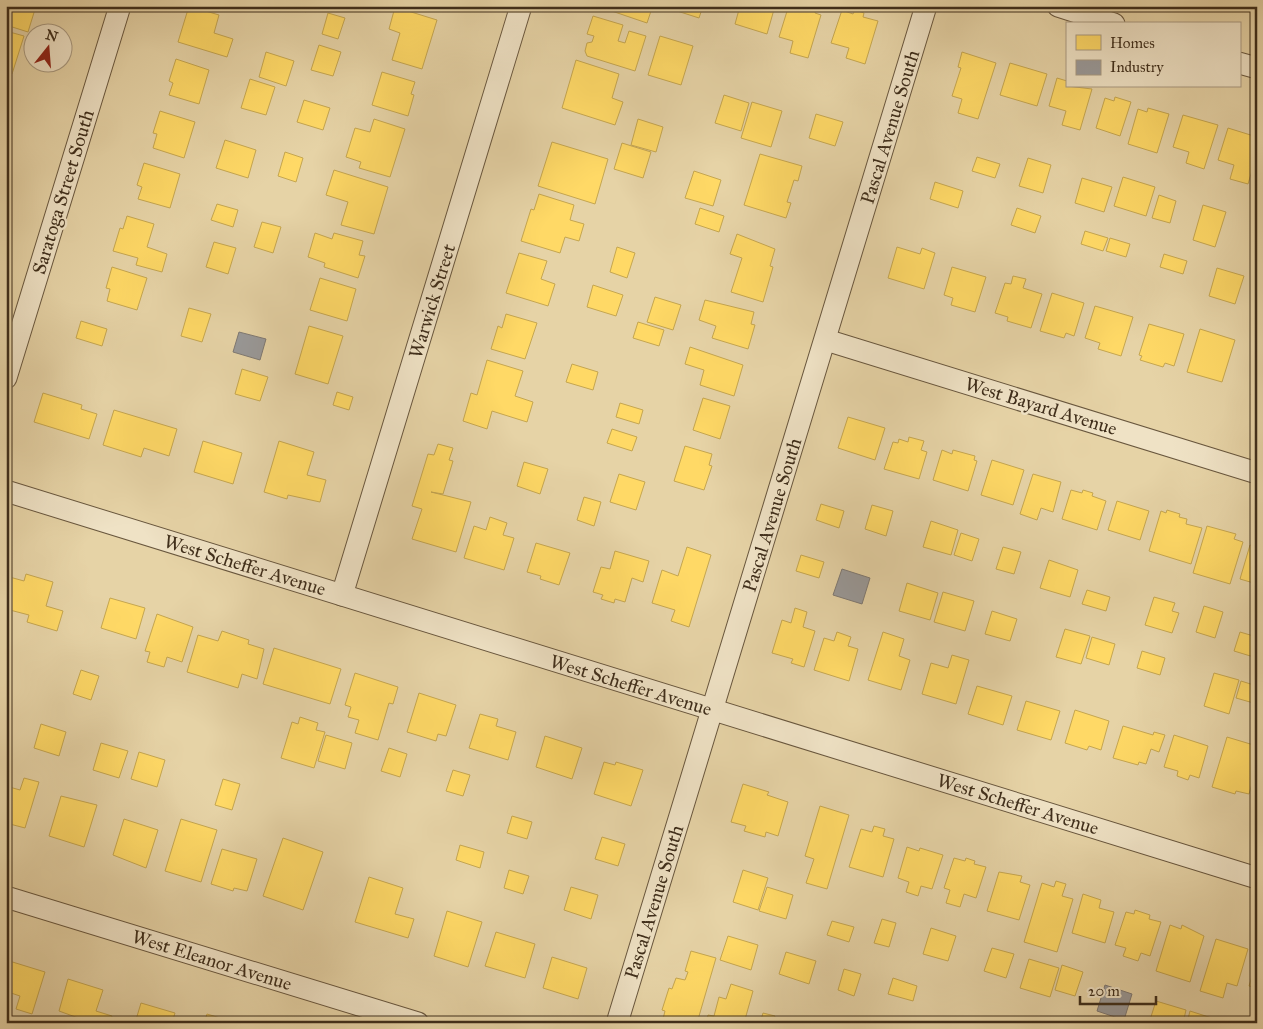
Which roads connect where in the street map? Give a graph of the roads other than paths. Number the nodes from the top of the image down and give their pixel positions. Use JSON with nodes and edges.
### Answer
{"nodes":[{"id":1,"x":120,"y":6,"type":"edge"},
{"id":2,"x":521,"y":6,"type":"edge"},
{"id":3,"x":926,"y":6,"type":"edge"},
{"id":4,"x":1058,"y":6,"type":"edge"},
{"id":5,"x":1108,"y":22,"type":"edge"},
{"id":6,"x":1240,"y":62,"type":"edge"},
{"id":7,"x":1257,"y":68,"type":"edge"},
{"id":8,"x":826,"y":340,"type":"junction"},
{"id":9,"x":6,"y":378,"type":"edge"},
{"id":10,"x":1257,"y":473,"type":"edge"},
{"id":11,"x":6,"y":491,"type":"edge"},
{"id":12,"x":342,"y":595,"type":"junction"},
{"id":13,"x":712,"y":710,"type":"junction"},
{"id":14,"x":1257,"y":878,"type":"edge"},
{"id":15,"x":6,"y":896,"type":"edge"},
{"id":16,"x":418,"y":1023,"type":"edge"},
{"id":17,"x":617,"y":1023,"type":"edge"}],
"edges":[{"from":1,"to":9,"type":"street","name":"Saratoga Street South"},
{"from":2,"to":12,"type":"street","name":"Warwick Street"},
{"from":3,"to":8,"type":"street","name":"Pascal Avenue South"},
{"from":4,"to":5,"type":"street"},
{"from":6,"to":7,"type":"street"},
{"from":8,"to":10,"type":"street","name":"West Bayard Avenue"},
{"from":8,"to":13,"type":"street","name":"Pascal Avenue South"},
{"from":11,"to":12,"type":"street","name":"West Scheffer Avenue"},
{"from":12,"to":13,"type":"street","name":"West Scheffer Avenue"},
{"from":13,"to":14,"type":"street","name":"West Scheffer Avenue"},
{"from":13,"to":17,"type":"street","name":"Pascal Avenue South"},
{"from":15,"to":16,"type":"street","name":"West Eleanor Avenue"}]}
